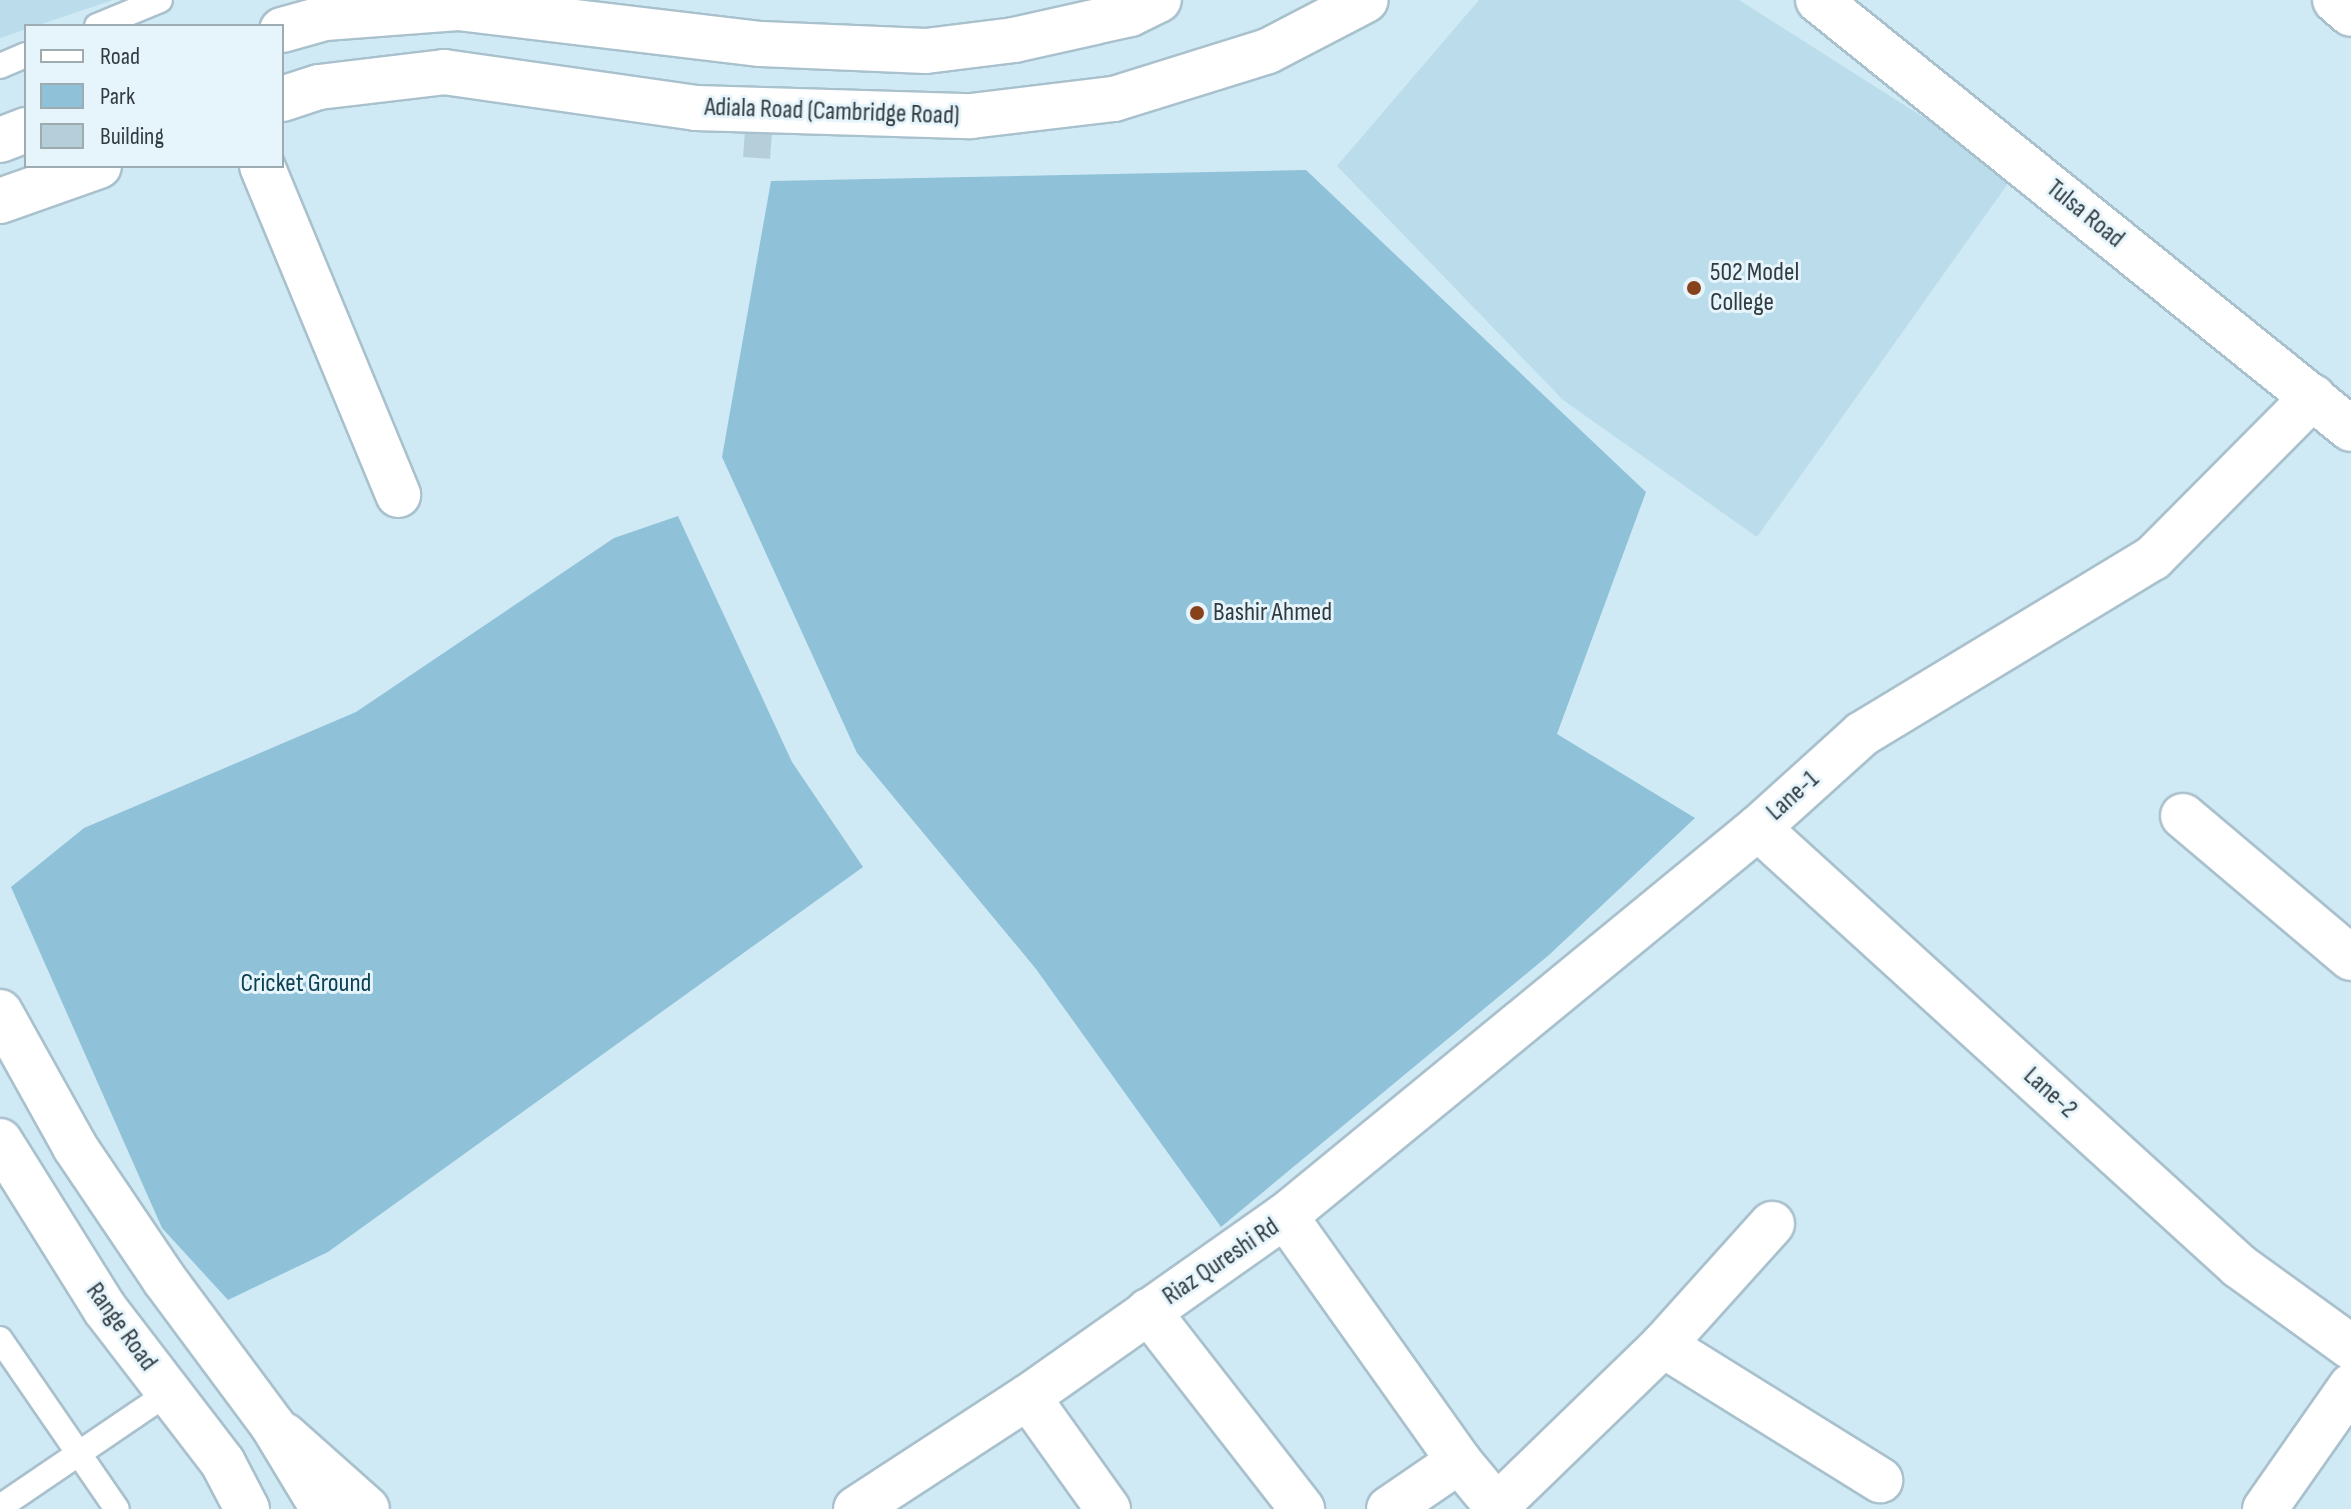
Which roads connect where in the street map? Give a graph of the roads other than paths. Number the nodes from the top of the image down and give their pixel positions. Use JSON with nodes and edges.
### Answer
{"nodes":[{"id":1,"x":160,"y":0,"type":"edge"},
{"id":2,"x":1159,"y":0,"type":"edge"},
{"id":3,"x":1366,"y":0,"type":"edge"},
{"id":4,"x":1818,"y":0,"type":"edge"},
{"id":5,"x":2335,"y":0,"type":"edge"},
{"id":6,"x":2351,"y":14,"type":"edge"},
{"id":7,"x":102,"y":24,"type":"edge"},
{"id":8,"x":284,"y":29,"type":"edge"},
{"id":9,"x":24,"y":56,"type":"edge"},
{"id":10,"x":0,"y":66,"type":"edge"},
{"id":11,"x":284,"y":98,"type":"edge"},
{"id":12,"x":24,"y":131,"type":"edge"},
{"id":13,"x":0,"y":140,"type":"edge"},
{"id":14,"x":93,"y":168,"type":"edge"},
{"id":15,"x":263,"y":168,"type":"edge"},
{"id":16,"x":0,"y":201,"type":"edge"},
{"id":17,"x":2313,"y":397,"type":"junction"},
{"id":18,"x":2351,"y":429,"type":"edge"},
{"id":19,"x":398,"y":495,"type":"dead end"},
{"id":20,"x":2183,"y":816,"type":"dead end"},
{"id":21,"x":1758,"y":828,"type":"junction"},
{"id":22,"x":2351,"y":958,"type":"edge"},
{"id":23,"x":0,"y":1012,"type":"edge"},
{"id":24,"x":0,"y":1141,"type":"edge"},
{"id":25,"x":1285,"y":1216,"type":"junction"},
{"id":26,"x":1772,"y":1224,"type":"dead end"},
{"id":27,"x":1148,"y":1311,"type":"junction"},
{"id":28,"x":0,"y":1339,"type":"edge"},
{"id":29,"x":1663,"y":1345,"type":"junction"},
{"id":30,"x":2351,"y":1347,"type":"edge"},
{"id":31,"x":2351,"y":1386,"type":"edge"},
{"id":32,"x":169,"y":1392,"type":"junction"},
{"id":33,"x":1028,"y":1397,"type":"junction"},
{"id":34,"x":273,"y":1426,"type":"junction"},
{"id":35,"x":78,"y":1454,"type":"junction"},
{"id":36,"x":1459,"y":1461,"type":"junction"},
{"id":37,"x":1880,"y":1480,"type":"dead end"},
{"id":38,"x":904,"y":1497,"type":"edge"},
{"id":39,"x":0,"y":1507,"type":"edge"},
{"id":40,"x":1498,"y":1507,"type":"edge"},
{"id":41,"x":117,"y":1509,"type":"edge"},
{"id":42,"x":247,"y":1509,"type":"edge"},
{"id":43,"x":323,"y":1509,"type":"edge"},
{"id":44,"x":367,"y":1509,"type":"edge"},
{"id":45,"x":856,"y":1509,"type":"edge"},
{"id":46,"x":1108,"y":1509,"type":"edge"},
{"id":47,"x":1302,"y":1509,"type":"edge"},
{"id":48,"x":1389,"y":1509,"type":"edge"},
{"id":49,"x":2265,"y":1509,"type":"edge"}],
"edges":[{"from":1,"to":7,"type":"lane"},
{"from":2,"to":8,"type":"street"},
{"from":3,"to":11,"type":"street","name":"Adiala Road (Cambridge Road)"},
{"from":4,"to":17,"type":"street","name":"Tulsa Road"},
{"from":5,"to":6,"type":"street"},
{"from":9,"to":10,"type":"lane"},
{"from":12,"to":13,"type":"street"},
{"from":14,"to":16,"type":"street"},
{"from":15,"to":19,"type":"street"},
{"from":17,"to":18,"type":"street","name":"Tulsa Road"},
{"from":17,"to":21,"type":"street","name":"Lane-1"},
{"from":20,"to":22,"type":"street"},
{"from":21,"to":25,"type":"street","name":"Lane-1"},
{"from":21,"to":30,"type":"street","name":"Lane-2"},
{"from":23,"to":34,"type":"street"},
{"from":24,"to":32,"type":"street","name":"Range Road"},
{"from":25,"to":27,"type":"street","name":"Riaz Qureshi Rd"},
{"from":25,"to":36,"type":"street","name":"Riaz Qureshi Rd"},
{"from":26,"to":29,"type":"street"},
{"from":27,"to":33,"type":"street","name":"Riaz Qureshi Rd"},
{"from":27,"to":47,"type":"street"},
{"from":28,"to":35,"type":"lane"},
{"from":29,"to":37,"type":"street"},
{"from":29,"to":40,"type":"street"},
{"from":31,"to":49,"type":"street"},
{"from":32,"to":35,"type":"lane"},
{"from":32,"to":42,"type":"street","name":"Range Road"},
{"from":33,"to":38,"type":"street","name":"Riaz Qureshi Rd"},
{"from":33,"to":46,"type":"street"},
{"from":34,"to":43,"type":"street"},
{"from":34,"to":44,"type":"street"},
{"from":35,"to":39,"type":"lane"},
{"from":35,"to":41,"type":"lane"},
{"from":36,"to":40,"type":"street","name":"Riaz Qureshi Rd"},
{"from":36,"to":48,"type":"street"},
{"from":38,"to":45,"type":"street","name":"Riaz Qureshi Rd"}]}
